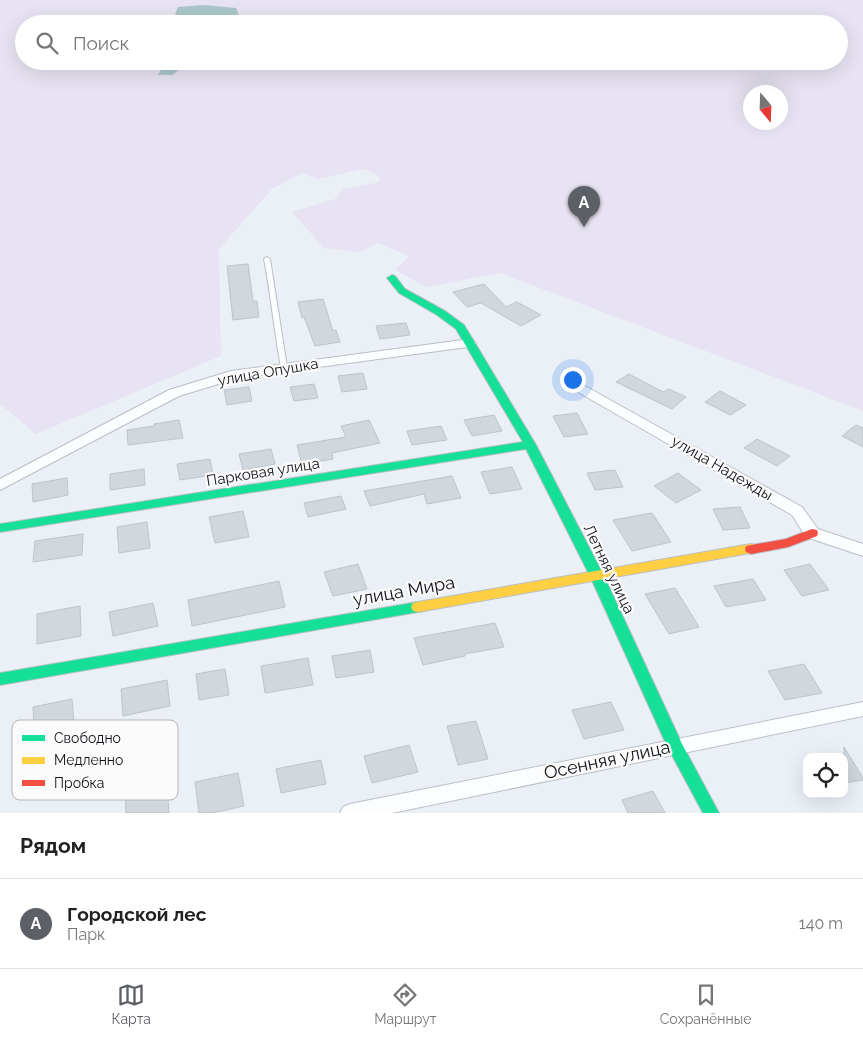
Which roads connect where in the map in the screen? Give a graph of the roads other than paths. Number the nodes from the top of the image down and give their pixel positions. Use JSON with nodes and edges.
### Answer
{"nodes":[{"id":1,"x":268,"y":259,"type":"dead end"},
{"id":2,"x":392,"y":278,"type":"dead end"},
{"id":3,"x":470,"y":343,"type":"junction"},
{"id":4,"x":284,"y":367,"type":"junction"},
{"id":5,"x":576,"y":385,"type":"dead end"},
{"id":6,"x":530,"y":445,"type":"junction"},
{"id":7,"x":0,"y":485,"type":"edge"},
{"id":8,"x":0,"y":520,"type":"edge"},
{"id":9,"x":0,"y":528,"type":"edge"},
{"id":10,"x":812,"y":533,"type":"junction"},
{"id":11,"x":0,"y":538,"type":"edge"},
{"id":12,"x":863,"y":550,"type":"edge"},
{"id":13,"x":597,"y":576,"type":"junction"},
{"id":14,"x":0,"y":679,"type":"edge"},
{"id":15,"x":863,"y":709,"type":"edge"},
{"id":16,"x":674,"y":746,"type":"junction"},
{"id":17,"x":350,"y":813,"type":"edge"},
{"id":18,"x":711,"y":813,"type":"edge"}],
"edges":[{"from":1,"to":4,"type":"lane"},
{"from":2,"to":3,"type":"street"},
{"from":3,"to":4,"type":"street","name":"улица Опушка"},
{"from":3,"to":6,"type":"street","name":"Летняя улица"},
{"from":4,"to":7,"type":"street","name":"улица Опушка"},
{"from":5,"to":10,"type":"street","name":"улица Надежды"},
{"from":6,"to":9,"type":"street","name":"Парковая улица"},
{"from":6,"to":13,"type":"street","name":"Летняя улица"},
{"from":8,"to":9,"type":"street"},
{"from":9,"to":11,"type":"lane"},
{"from":10,"to":12,"type":"street"},
{"from":10,"to":13,"type":"street","name":"улица Мира"},
{"from":13,"to":14,"type":"street","name":"улица Мира"},
{"from":13,"to":16,"type":"street","name":"Летняя улица"},
{"from":15,"to":16,"type":"street","name":"Осенняя улица"},
{"from":16,"to":17,"type":"street","name":"Осенняя улица"},
{"from":16,"to":18,"type":"street","name":"Летняя улица"}]}
